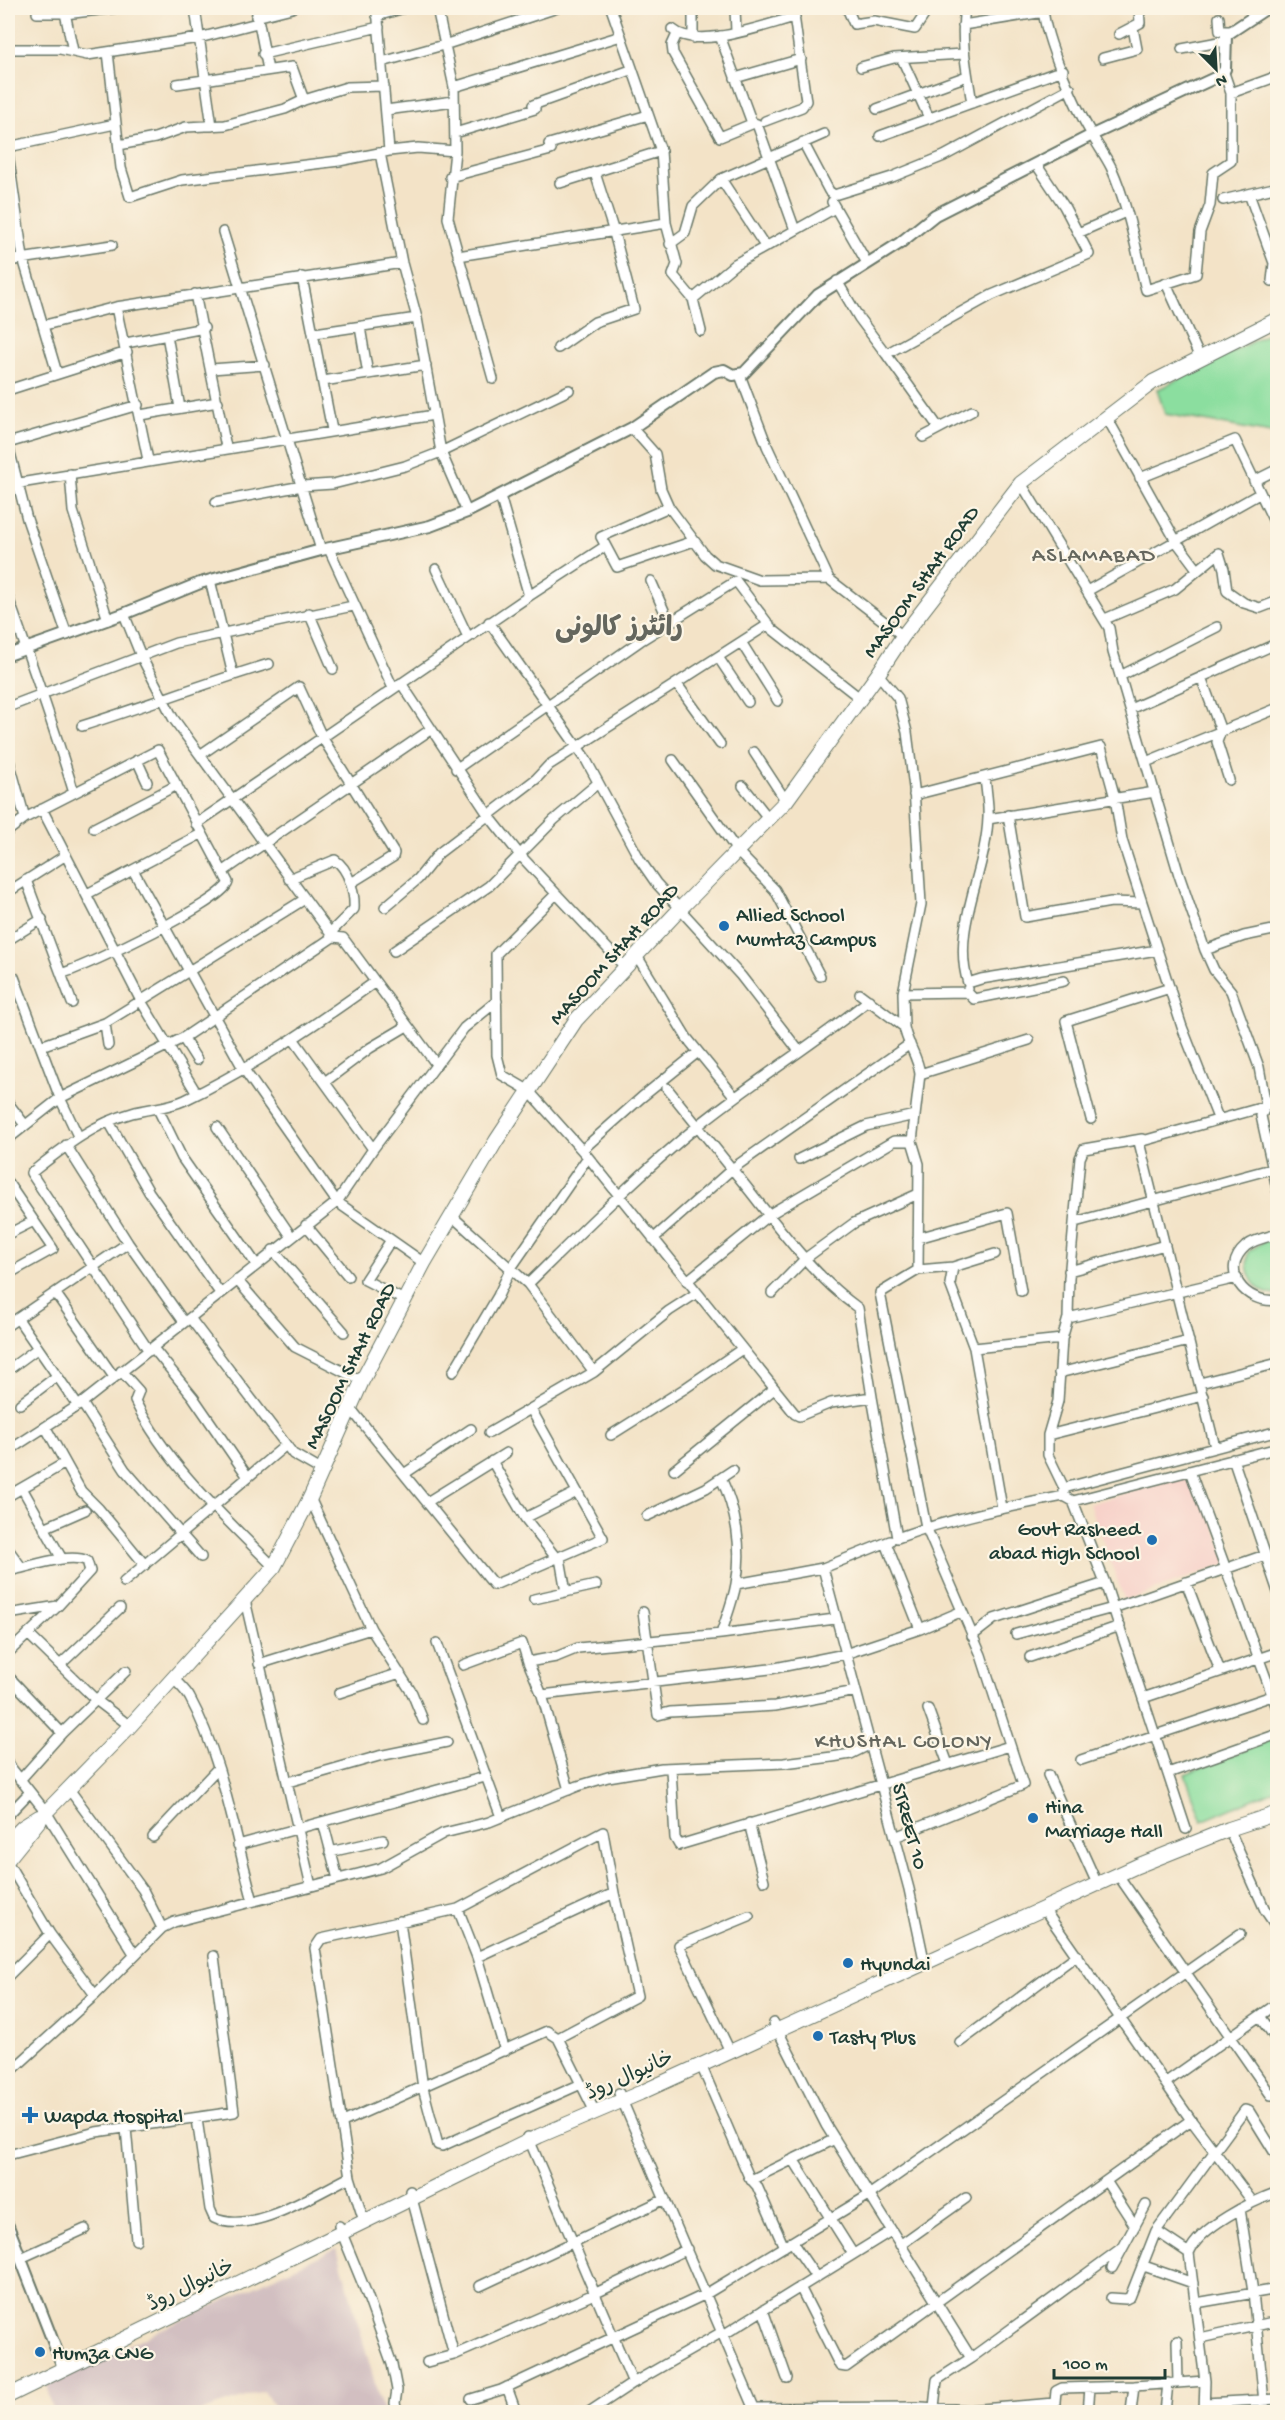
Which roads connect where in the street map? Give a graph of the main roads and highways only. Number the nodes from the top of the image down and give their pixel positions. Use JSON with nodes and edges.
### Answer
{"nodes":[{"id":1,"x":1278,"y":319,"type":"edge"},
{"id":2,"x":1278,"y":1805,"type":"edge"},
{"id":3,"x":45,"y":1813,"type":"junction"},
{"id":4,"x":1278,"y":1813,"type":"edge"},
{"id":5,"x":8,"y":1842,"type":"edge"},
{"id":6,"x":8,"y":1861,"type":"edge"},
{"id":7,"x":776,"y":2027,"type":"junction"},
{"id":8,"x":621,"y":2096,"type":"junction"},
{"id":9,"x":528,"y":2138,"type":"junction"},
{"id":10,"x":411,"y":2195,"type":"junction"},
{"id":11,"x":340,"y":2229,"type":"junction"},
{"id":12,"x":174,"y":2312,"type":"junction"},
{"id":13,"x":8,"y":2388,"type":"edge"},
{"id":14,"x":8,"y":2396,"type":"edge"}],
"edges":[{"from":1,"to":3,"type":"main road","name":"MASOOM SHAH ROAD"},
{"from":2,"to":7,"type":"main road","name":"خانیوال روڈ"},
{"from":3,"to":5,"type":"main road","name":"MASOOM SHAH ROAD"},
{"from":3,"to":6,"type":"main road","name":"MASOOM SHAH ROAD"},
{"from":4,"to":7,"type":"main road","name":"خانیوال روڈ"},
{"from":7,"to":8,"type":"main road","name":"خانیوال روڈ"},
{"from":7,"to":8,"type":"main road","name":"خانیوال روڈ"},
{"from":8,"to":9,"type":"main road","name":"خانیوال روڈ"},
{"from":8,"to":9,"type":"main road","name":"خانیوال روڈ"},
{"from":9,"to":10,"type":"main road","name":"خانیوال روڈ"},
{"from":10,"to":11,"type":"main road","name":"خانیوال روڈ"},
{"from":10,"to":11,"type":"main road","name":"خانیوال روڈ"},
{"from":11,"to":12,"type":"main road","name":"خانیوال روڈ"},
{"from":12,"to":13,"type":"main road","name":"خانیوال روڈ"},
{"from":12,"to":14,"type":"main road","name":"خانیوال روڈ"}]}
